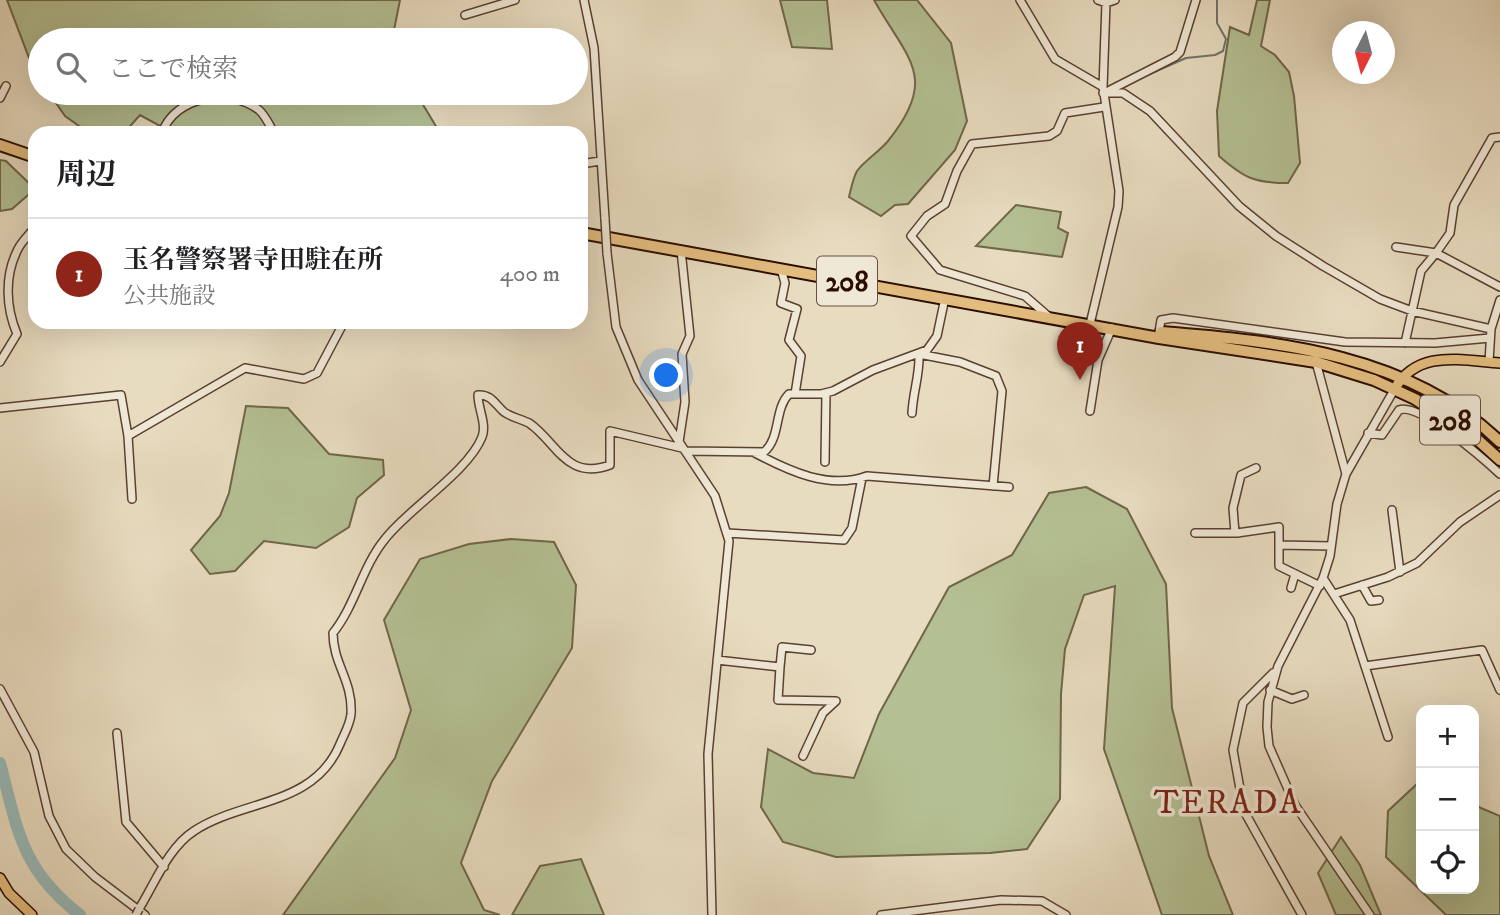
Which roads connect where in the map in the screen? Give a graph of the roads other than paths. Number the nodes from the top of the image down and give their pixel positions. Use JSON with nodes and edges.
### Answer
{"nodes":[{"id":1,"x":515,"y":0,"type":"edge"},
{"id":2,"x":584,"y":0,"type":"edge"},
{"id":3,"x":1020,"y":0,"type":"edge"},
{"id":4,"x":1196,"y":0,"type":"edge"},
{"id":5,"x":1106,"y":1,"type":"edge"},
{"id":6,"x":465,"y":15,"type":"dead end"},
{"id":7,"x":6,"y":86,"type":"dead end"},
{"id":8,"x":1103,"y":91,"type":"junction"},
{"id":9,"x":0,"y":98,"type":"edge"},
{"id":10,"x":187,"y":105,"type":"edge"},
{"id":11,"x":245,"y":105,"type":"edge"},
{"id":12,"x":1104,"y":107,"type":"junction"},
{"id":13,"x":165,"y":126,"type":"edge"},
{"id":14,"x":269,"y":126,"type":"edge"},
{"id":15,"x":1500,"y":137,"type":"edge"},
{"id":16,"x":0,"y":145,"type":"edge"},
{"id":17,"x":28,"y":155,"type":"edge"},
{"id":18,"x":600,"y":161,"type":"junction"},
{"id":19,"x":588,"y":162,"type":"edge"},
{"id":20,"x":588,"y":234,"type":"edge"},
{"id":21,"x":28,"y":236,"type":"edge"},
{"id":22,"x":1396,"y":247,"type":"dead end"},
{"id":23,"x":681,"y":250,"type":"junction"},
{"id":24,"x":1436,"y":253,"type":"junction"},
{"id":25,"x":781,"y":269,"type":"junction"},
{"id":26,"x":1500,"y":287,"type":"edge"},
{"id":27,"x":945,"y":299,"type":"junction"},
{"id":28,"x":1500,"y":300,"type":"edge"},
{"id":29,"x":1412,"y":311,"type":"junction"},
{"id":30,"x":1048,"y":316,"type":"junction"},
{"id":31,"x":1090,"y":324,"type":"junction"},
{"id":32,"x":1112,"y":328,"type":"junction"},
{"id":33,"x":340,"y":329,"type":"edge"},
{"id":34,"x":1491,"y":329,"type":"junction"},
{"id":35,"x":1160,"y":332,"type":"junction"},
{"id":36,"x":1293,"y":333,"type":"junction"},
{"id":37,"x":1490,"y":338,"type":"junction"},
{"id":38,"x":1405,"y":343,"type":"junction"},
{"id":39,"x":1292,"y":345,"type":"junction"},
{"id":40,"x":919,"y":354,"type":"junction"},
{"id":41,"x":0,"y":362,"type":"edge"},
{"id":42,"x":1316,"y":362,"type":"junction"},
{"id":43,"x":1489,"y":362,"type":"junction"},
{"id":44,"x":1500,"y":363,"type":"edge"},
{"id":45,"x":1400,"y":379,"type":"junction"},
{"id":46,"x":1394,"y":390,"type":"junction"},
{"id":47,"x":826,"y":393,"type":"junction"},
{"id":48,"x":794,"y":394,"type":"junction"},
{"id":49,"x":0,"y":408,"type":"edge"},
{"id":50,"x":1090,"y":411,"type":"dead end"},
{"id":51,"x":912,"y":413,"type":"dead end"},
{"id":52,"x":1368,"y":433,"type":"junction"},
{"id":53,"x":128,"y":436,"type":"junction"},
{"id":54,"x":1500,"y":442,"type":"edge"},
{"id":55,"x":682,"y":447,"type":"junction"},
{"id":56,"x":754,"y":453,"type":"junction"},
{"id":57,"x":1500,"y":460,"type":"edge"},
{"id":58,"x":825,"y":462,"type":"dead end"},
{"id":59,"x":1256,"y":468,"type":"dead end"},
{"id":60,"x":1346,"y":474,"type":"junction"},
{"id":61,"x":1500,"y":474,"type":"edge"},
{"id":62,"x":862,"y":478,"type":"junction"},
{"id":63,"x":993,"y":486,"type":"junction"},
{"id":64,"x":1009,"y":487,"type":"dead end"},
{"id":65,"x":1500,"y":495,"type":"edge"},
{"id":66,"x":132,"y":499,"type":"dead end"},
{"id":67,"x":1392,"y":510,"type":"dead end"},
{"id":68,"x":727,"y":533,"type":"junction"},
{"id":69,"x":1195,"y":533,"type":"dead end"},
{"id":70,"x":1235,"y":533,"type":"junction"},
{"id":71,"x":1279,"y":545,"type":"junction"},
{"id":72,"x":1331,"y":546,"type":"junction"},
{"id":73,"x":1400,"y":572,"type":"junction"},
{"id":74,"x":1295,"y":574,"type":"junction"},
{"id":75,"x":1322,"y":582,"type":"junction"},
{"id":76,"x":1362,"y":586,"type":"junction"},
{"id":77,"x":1291,"y":588,"type":"dead end"},
{"id":78,"x":1335,"y":594,"type":"junction"},
{"id":79,"x":1379,"y":600,"type":"dead end"},
{"id":80,"x":811,"y":650,"type":"dead end"},
{"id":81,"x":717,"y":660,"type":"junction"},
{"id":82,"x":1365,"y":666,"type":"junction"},
{"id":83,"x":780,"y":667,"type":"junction"},
{"id":84,"x":1276,"y":670,"type":"junction"},
{"id":85,"x":0,"y":689,"type":"edge"},
{"id":86,"x":1270,"y":690,"type":"junction"},
{"id":87,"x":1500,"y":690,"type":"edge"},
{"id":88,"x":1304,"y":695,"type":"dead end"},
{"id":89,"x":117,"y":733,"type":"dead end"},
{"id":90,"x":1388,"y":737,"type":"dead end"},
{"id":91,"x":803,"y":756,"type":"dead end"},
{"id":92,"x":164,"y":867,"type":"junction"},
{"id":93,"x":0,"y":878,"type":"edge"},
{"id":94,"x":140,"y":913,"type":"edge"},
{"id":95,"x":32,"y":915,"type":"edge"},
{"id":96,"x":712,"y":915,"type":"edge"},
{"id":97,"x":881,"y":915,"type":"edge"},
{"id":98,"x":1066,"y":915,"type":"edge"},
{"id":99,"x":1302,"y":915,"type":"edge"},
{"id":100,"x":1370,"y":915,"type":"edge"}],
"edges":[{"from":1,"to":6,"type":"street"},
{"from":2,"to":18,"type":"street"},
{"from":3,"to":8,"type":"street"},
{"from":4,"to":8,"type":"street"},
{"from":5,"to":8,"type":"street"},
{"from":7,"to":9,"type":"street"},
{"from":8,"to":12,"type":"street"},
{"from":8,"to":29,"type":"street"},
{"from":10,"to":13,"type":"street"},
{"from":11,"to":14,"type":"street"},
{"from":12,"to":30,"type":"street"},
{"from":12,"to":31,"type":"street"},
{"from":15,"to":24,"type":"street"},
{"from":16,"to":17,"type":"highway"},
{"from":18,"to":19,"type":"street"},
{"from":18,"to":55,"type":"street","bridge":true},
{"from":20,"to":23,"type":"highway","number":"208"},
{"from":21,"to":41,"type":"street"},
{"from":22,"to":24,"type":"street"},
{"from":23,"to":25,"type":"highway","number":"208"},
{"from":23,"to":55,"type":"street"},
{"from":24,"to":26,"type":"street"},
{"from":24,"to":29,"type":"street"},
{"from":25,"to":27,"type":"highway","number":"208"},
{"from":25,"to":48,"type":"street"},
{"from":27,"to":30,"type":"highway","number":"208"},
{"from":27,"to":40,"type":"street"},
{"from":28,"to":34,"type":"street"},
{"from":29,"to":34,"type":"street"},
{"from":29,"to":38,"type":"street"},
{"from":30,"to":31,"type":"highway","number":"208"},
{"from":31,"to":32,"type":"highway","number":"208"},
{"from":32,"to":35,"type":"highway","number":"208"},
{"from":32,"to":42,"type":"highway","number":"208"},
{"from":32,"to":50,"type":"street"},
{"from":33,"to":53,"type":"street"},
{"from":34,"to":37,"type":"street"},
{"from":35,"to":36,"type":"street"},
{"from":35,"to":39,"type":"highway","number":"208"},
{"from":36,"to":38,"type":"street"},
{"from":36,"to":39,"type":"street"},
{"from":37,"to":38,"type":"street"},
{"from":37,"to":43,"type":"street"},
{"from":39,"to":45,"type":"highway","number":"208"},
{"from":40,"to":47,"type":"street"},
{"from":40,"to":51,"type":"street"},
{"from":40,"to":63,"type":"street"},
{"from":42,"to":46,"type":"highway","number":"208"},
{"from":42,"to":60,"type":"street"},
{"from":43,"to":44,"type":"main road"},
{"from":43,"to":45,"type":"main road"},
{"from":45,"to":46,"type":"main road"},
{"from":45,"to":54,"type":"highway","number":"208"},
{"from":46,"to":52,"type":"street"},
{"from":46,"to":57,"type":"highway","number":"208"},
{"from":47,"to":48,"type":"street"},
{"from":47,"to":58,"type":"street"},
{"from":48,"to":56,"type":"street"},
{"from":49,"to":53,"type":"street"},
{"from":52,"to":60,"type":"street"},
{"from":52,"to":61,"type":"street"},
{"from":53,"to":66,"type":"street"},
{"from":55,"to":56,"type":"street"},
{"from":55,"to":68,"type":"street"},
{"from":55,"to":92,"type":"street"},
{"from":56,"to":62,"type":"street"},
{"from":59,"to":70,"type":"street"},
{"from":60,"to":72,"type":"street"},
{"from":62,"to":63,"type":"street"},
{"from":62,"to":68,"type":"street"},
{"from":63,"to":64,"type":"street"},
{"from":65,"to":73,"type":"street"},
{"from":67,"to":73,"type":"street"},
{"from":68,"to":81,"type":"street"},
{"from":69,"to":70,"type":"street"},
{"from":70,"to":71,"type":"street"},
{"from":71,"to":72,"type":"street"},
{"from":71,"to":74,"type":"street"},
{"from":72,"to":75,"type":"street"},
{"from":73,"to":76,"type":"street"},
{"from":74,"to":75,"type":"street"},
{"from":74,"to":77,"type":"street"},
{"from":75,"to":78,"type":"street"},
{"from":75,"to":84,"type":"street"},
{"from":76,"to":78,"type":"street"},
{"from":76,"to":79,"type":"street"},
{"from":78,"to":82,"type":"street"},
{"from":80,"to":83,"type":"street"},
{"from":81,"to":83,"type":"street"},
{"from":81,"to":96,"type":"street"},
{"from":82,"to":87,"type":"street"},
{"from":82,"to":90,"type":"street"},
{"from":83,"to":91,"type":"street"},
{"from":84,"to":86,"type":"street"},
{"from":84,"to":99,"type":"street"},
{"from":85,"to":94,"type":"street"},
{"from":86,"to":88,"type":"street"},
{"from":86,"to":100,"type":"street"},
{"from":89,"to":92,"type":"street"},
{"from":92,"to":94,"type":"street"},
{"from":93,"to":95,"type":"main road"},
{"from":97,"to":98,"type":"street"}]}
